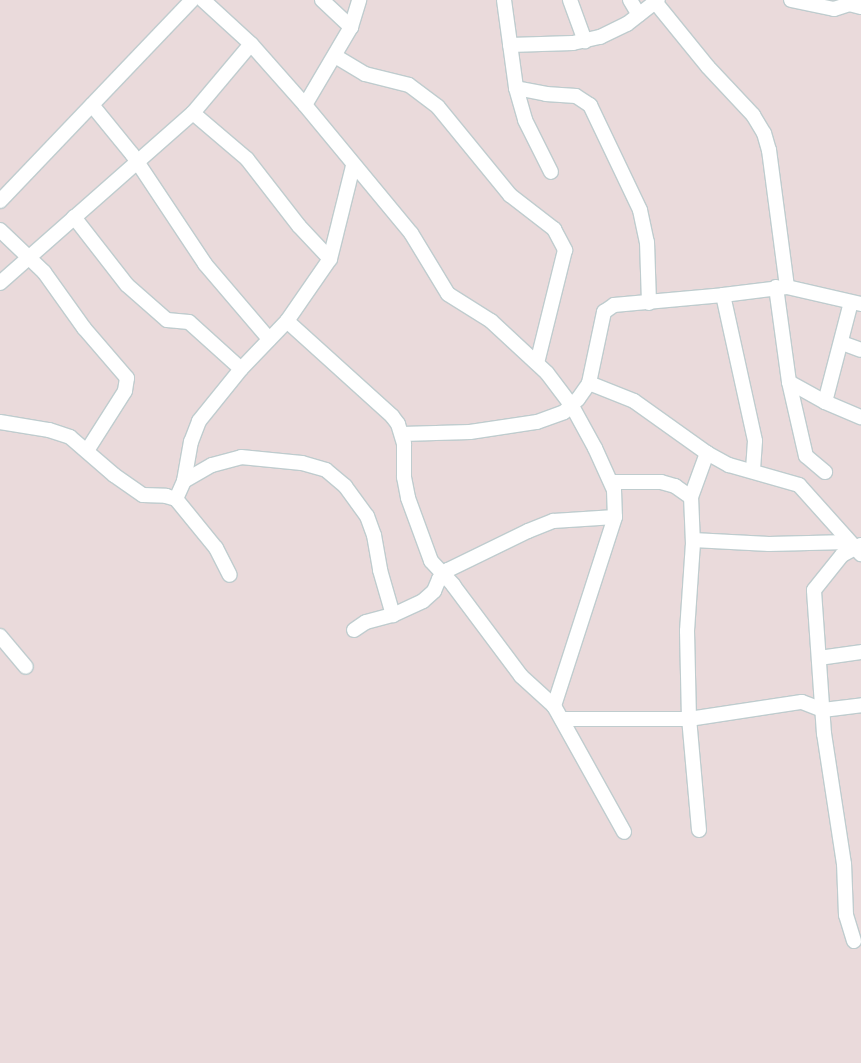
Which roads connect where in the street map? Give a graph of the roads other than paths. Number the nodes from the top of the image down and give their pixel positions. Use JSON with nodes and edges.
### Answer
{"nodes":[{"id":1,"x":192,"y":0,"type":"edge"},
{"id":2,"x":203,"y":0,"type":"edge"},
{"id":3,"x":322,"y":0,"type":"edge"},
{"id":4,"x":359,"y":0,"type":"edge"},
{"id":5,"x":504,"y":0,"type":"edge"},
{"id":6,"x":570,"y":0,"type":"edge"},
{"id":7,"x":630,"y":0,"type":"edge"},
{"id":8,"x":791,"y":0,"type":"edge"},
{"id":9,"x":657,"y":1,"type":"edge"},
{"id":10,"x":853,"y":4,"type":"edge"},
{"id":11,"x":639,"y":16,"type":"junction"},
{"id":12,"x":351,"y":27,"type":"junction"},
{"id":13,"x":585,"y":41,"type":"junction"},
{"id":14,"x":251,"y":44,"type":"junction"},
{"id":15,"x":510,"y":45,"type":"junction"},
{"id":16,"x":334,"y":56,"type":"junction"},
{"id":17,"x":516,"y":88,"type":"junction"},
{"id":18,"x":92,"y":105,"type":"junction"},
{"id":19,"x":305,"y":105,"type":"junction"},
{"id":20,"x":193,"y":113,"type":"junction"},
{"id":21,"x":138,"y":163,"type":"junction"},
{"id":22,"x":353,"y":166,"type":"junction"},
{"id":23,"x":551,"y":172,"type":"dead end"},
{"id":24,"x":0,"y":201,"type":"edge"},
{"id":25,"x":74,"y":217,"type":"junction"},
{"id":26,"x":0,"y":230,"type":"edge"},
{"id":27,"x":29,"y":256,"type":"junction"},
{"id":28,"x":330,"y":259,"type":"junction"},
{"id":29,"x":0,"y":284,"type":"edge"},
{"id":30,"x":782,"y":287,"type":"junction"},
{"id":31,"x":723,"y":295,"type":"junction"},
{"id":32,"x":649,"y":303,"type":"junction"},
{"id":33,"x":856,"y":303,"type":"edge"},
{"id":34,"x":287,"y":321,"type":"junction"},
{"id":35,"x":269,"y":339,"type":"junction"},
{"id":36,"x":842,"y":343,"type":"junction"},
{"id":37,"x":861,"y":350,"type":"edge"},
{"id":38,"x":536,"y":362,"type":"junction"},
{"id":39,"x":241,"y":369,"type":"junction"},
{"id":40,"x":790,"y":382,"type":"junction"},
{"id":41,"x":589,"y":383,"type":"junction"},
{"id":42,"x":825,"y":402,"type":"junction"},
{"id":43,"x":572,"y":406,"type":"junction"},
{"id":44,"x":861,"y":417,"type":"edge"},
{"id":45,"x":0,"y":422,"type":"edge"},
{"id":46,"x":402,"y":434,"type":"junction"},
{"id":47,"x":88,"y":450,"type":"junction"},
{"id":48,"x":707,"y":453,"type":"junction"},
{"id":49,"x":753,"y":471,"type":"junction"},
{"id":50,"x":825,"y":472,"type":"dead end"},
{"id":51,"x":184,"y":481,"type":"junction"},
{"id":52,"x":612,"y":482,"type":"junction"},
{"id":53,"x":691,"y":497,"type":"junction"},
{"id":54,"x":176,"y":499,"type":"junction"},
{"id":55,"x":615,"y":517,"type":"junction"},
{"id":56,"x":693,"y":540,"type":"junction"},
{"id":57,"x":856,"y":547,"type":"edge"},
{"id":58,"x":230,"y":575,"type":"dead end"},
{"id":59,"x":443,"y":575,"type":"junction"},
{"id":60,"x":393,"y":615,"type":"junction"},
{"id":61,"x":354,"y":630,"type":"dead end"},
{"id":62,"x":0,"y":636,"type":"edge"},
{"id":63,"x":861,"y":652,"type":"edge"},
{"id":64,"x":819,"y":658,"type":"junction"},
{"id":65,"x":26,"y":667,"type":"dead end"},
{"id":66,"x":861,"y":705,"type":"edge"},
{"id":67,"x":554,"y":706,"type":"junction"},
{"id":68,"x":823,"y":710,"type":"junction"},
{"id":69,"x":562,"y":719,"type":"junction"},
{"id":70,"x":689,"y":719,"type":"junction"},
{"id":71,"x":699,"y":830,"type":"dead end"},
{"id":72,"x":624,"y":832,"type":"dead end"},
{"id":73,"x":854,"y":941,"type":"dead end"}],
"edges":[{"from":1,"to":18,"type":"street"},
{"from":2,"to":14,"type":"street"},
{"from":3,"to":12,"type":"street"},
{"from":4,"to":12,"type":"street"},
{"from":5,"to":15,"type":"street"},
{"from":6,"to":13,"type":"street"},
{"from":7,"to":11,"type":"street"},
{"from":8,"to":10,"type":"street"},
{"from":9,"to":11,"type":"street"},
{"from":9,"to":30,"type":"street"},
{"from":11,"to":13,"type":"street"},
{"from":12,"to":16,"type":"street"},
{"from":13,"to":15,"type":"street"},
{"from":14,"to":19,"type":"street"},
{"from":14,"to":20,"type":"street"},
{"from":15,"to":17,"type":"street"},
{"from":16,"to":19,"type":"street"},
{"from":16,"to":38,"type":"street"},
{"from":17,"to":23,"type":"street"},
{"from":17,"to":32,"type":"street"},
{"from":18,"to":21,"type":"street"},
{"from":18,"to":24,"type":"street"},
{"from":19,"to":22,"type":"street"},
{"from":20,"to":21,"type":"street"},
{"from":20,"to":28,"type":"street"},
{"from":21,"to":25,"type":"street"},
{"from":21,"to":35,"type":"street"},
{"from":22,"to":28,"type":"street"},
{"from":22,"to":38,"type":"street"},
{"from":25,"to":27,"type":"street"},
{"from":25,"to":39,"type":"street"},
{"from":26,"to":27,"type":"street"},
{"from":27,"to":29,"type":"street"},
{"from":27,"to":47,"type":"street"},
{"from":28,"to":34,"type":"street"},
{"from":30,"to":31,"type":"street"},
{"from":30,"to":33,"type":"street"},
{"from":30,"to":40,"type":"street"},
{"from":31,"to":32,"type":"street"},
{"from":31,"to":49,"type":"street"},
{"from":32,"to":41,"type":"street"},
{"from":33,"to":36,"type":"street"},
{"from":34,"to":35,"type":"street"},
{"from":34,"to":46,"type":"street"},
{"from":35,"to":39,"type":"street"},
{"from":36,"to":37,"type":"street"},
{"from":36,"to":42,"type":"street"},
{"from":38,"to":43,"type":"street"},
{"from":39,"to":51,"type":"street"},
{"from":40,"to":42,"type":"street"},
{"from":40,"to":50,"type":"street"},
{"from":41,"to":43,"type":"street"},
{"from":41,"to":48,"type":"street"},
{"from":42,"to":44,"type":"street"},
{"from":43,"to":46,"type":"street"},
{"from":43,"to":52,"type":"street"},
{"from":45,"to":47,"type":"street"},
{"from":46,"to":59,"type":"street"},
{"from":47,"to":54,"type":"street"},
{"from":48,"to":49,"type":"street"},
{"from":48,"to":53,"type":"street"},
{"from":49,"to":57,"type":"street"},
{"from":51,"to":54,"type":"street"},
{"from":51,"to":60,"type":"street"},
{"from":52,"to":53,"type":"street"},
{"from":52,"to":55,"type":"street"},
{"from":53,"to":56,"type":"street"},
{"from":54,"to":58,"type":"street"},
{"from":55,"to":59,"type":"street"},
{"from":55,"to":67,"type":"street"},
{"from":56,"to":57,"type":"street"},
{"from":56,"to":70,"type":"street"},
{"from":57,"to":64,"type":"street"},
{"from":59,"to":60,"type":"street"},
{"from":59,"to":67,"type":"street"},
{"from":60,"to":61,"type":"street"},
{"from":62,"to":65,"type":"street"},
{"from":63,"to":64,"type":"street"},
{"from":64,"to":68,"type":"street"},
{"from":66,"to":68,"type":"street"},
{"from":67,"to":69,"type":"street"},
{"from":68,"to":70,"type":"street"},
{"from":68,"to":73,"type":"street"},
{"from":69,"to":70,"type":"street"},
{"from":69,"to":72,"type":"street"},
{"from":70,"to":71,"type":"street"}]}
